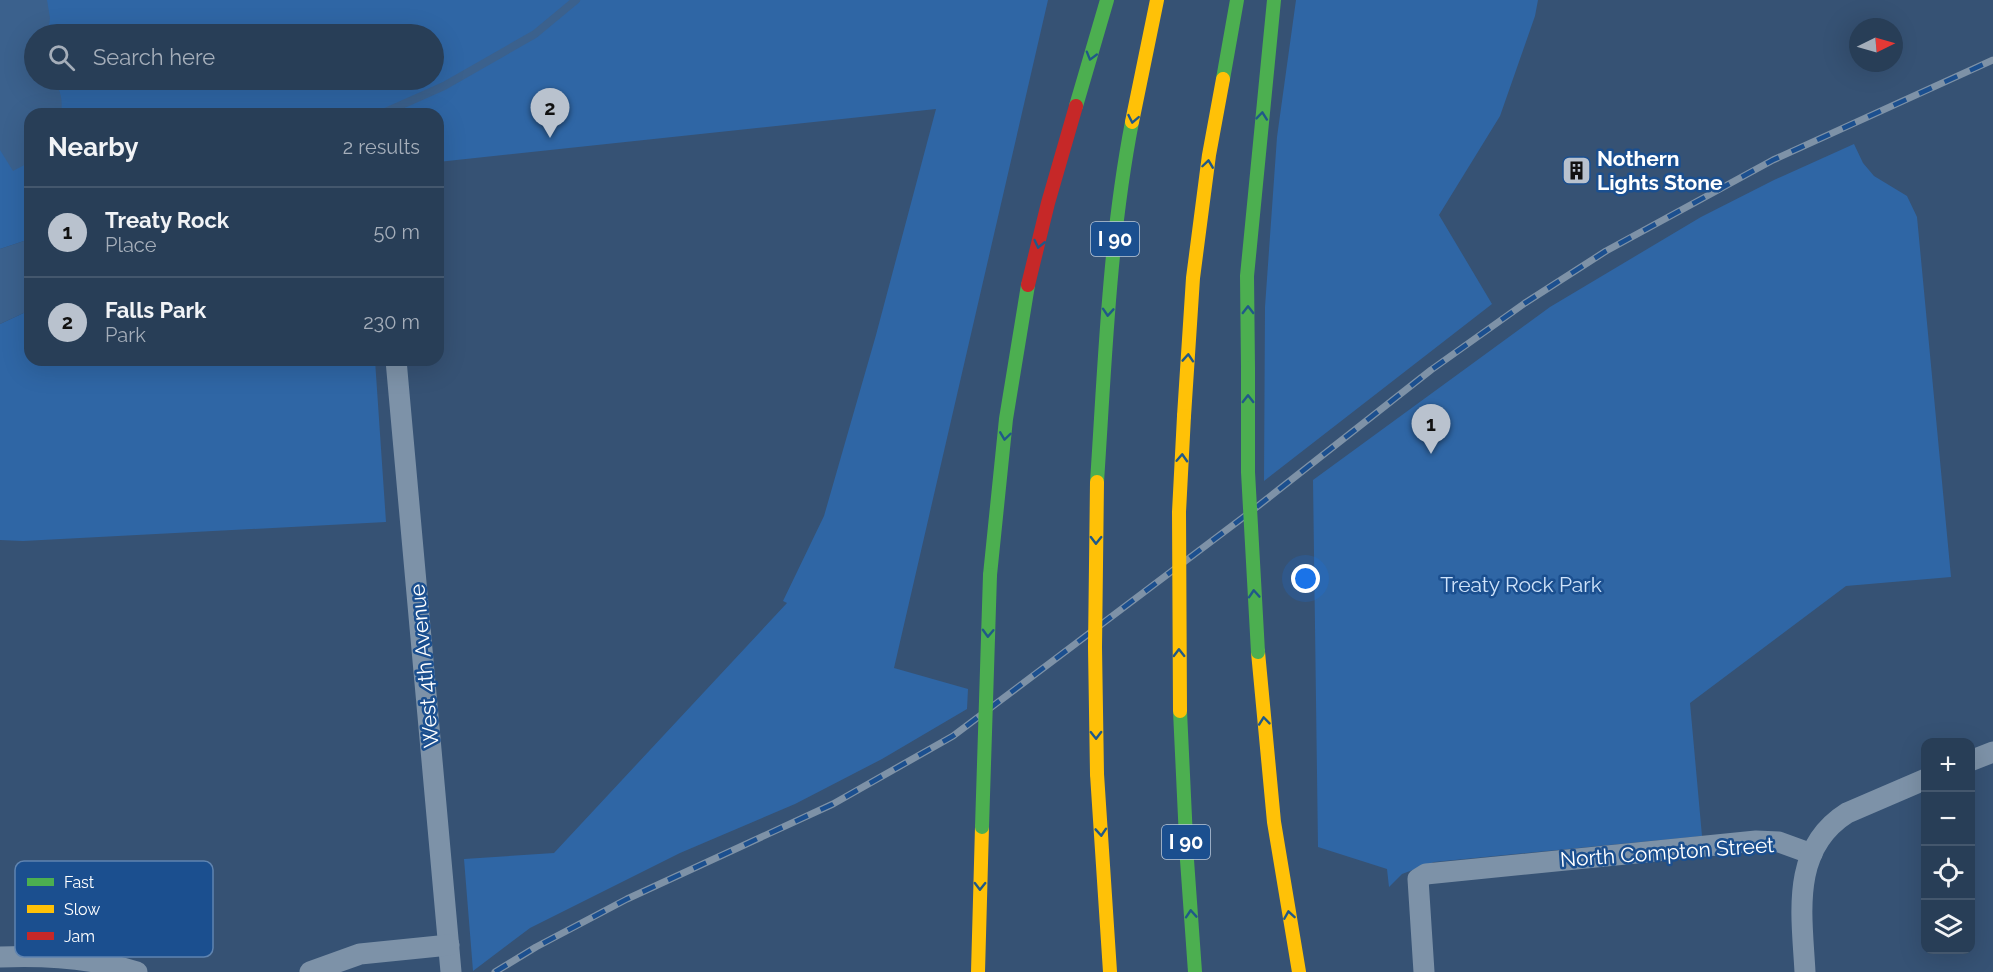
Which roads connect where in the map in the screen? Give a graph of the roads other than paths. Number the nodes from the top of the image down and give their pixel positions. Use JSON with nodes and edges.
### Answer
{"nodes":[{"id":1,"x":1107,"y":0,"type":"edge"},
{"id":2,"x":1157,"y":0,"type":"edge"},
{"id":3,"x":1237,"y":0,"type":"edge"},
{"id":4,"x":1274,"y":0,"type":"edge"},
{"id":5,"x":397,"y":366,"type":"edge"},
{"id":6,"x":1993,"y":753,"type":"edge"},
{"id":7,"x":1975,"y":760,"type":"edge"},
{"id":8,"x":1921,"y":781,"type":"edge"},
{"id":9,"x":1812,"y":855,"type":"junction"},
{"id":10,"x":449,"y":945,"type":"junction"},
{"id":11,"x":0,"y":957,"type":"edge"},
{"id":12,"x":137,"y":972,"type":"edge"},
{"id":13,"x":310,"y":972,"type":"edge"},
{"id":14,"x":451,"y":972,"type":"edge"},
{"id":15,"x":978,"y":972,"type":"edge"},
{"id":16,"x":1110,"y":972,"type":"edge"},
{"id":17,"x":1196,"y":972,"type":"edge"},
{"id":18,"x":1299,"y":972,"type":"edge"},
{"id":19,"x":1424,"y":972,"type":"edge"},
{"id":20,"x":1806,"y":972,"type":"edge"}],
"edges":[{"from":1,"to":15,"type":"highway","one_way":true,"bridge":true},
{"from":2,"to":16,"type":"highway","number":"I 90","one_way":true,"bridge":true},
{"from":17,"to":3,"type":"highway","number":"I 90","one_way":true,"bridge":true},
{"from":18,"to":4,"type":"highway","one_way":true,"bridge":true},
{"from":5,"to":10,"type":"street","name":"West 4th Avenue"},
{"from":6,"to":7,"type":"street"},
{"from":8,"to":9,"type":"street"},
{"from":9,"to":19,"type":"street","name":"North Compton Street"},
{"from":9,"to":20,"type":"street"},
{"from":10,"to":13,"type":"street"},
{"from":10,"to":14,"type":"street","name":"West 4th Avenue"},
{"from":11,"to":12,"type":"street"}]}
